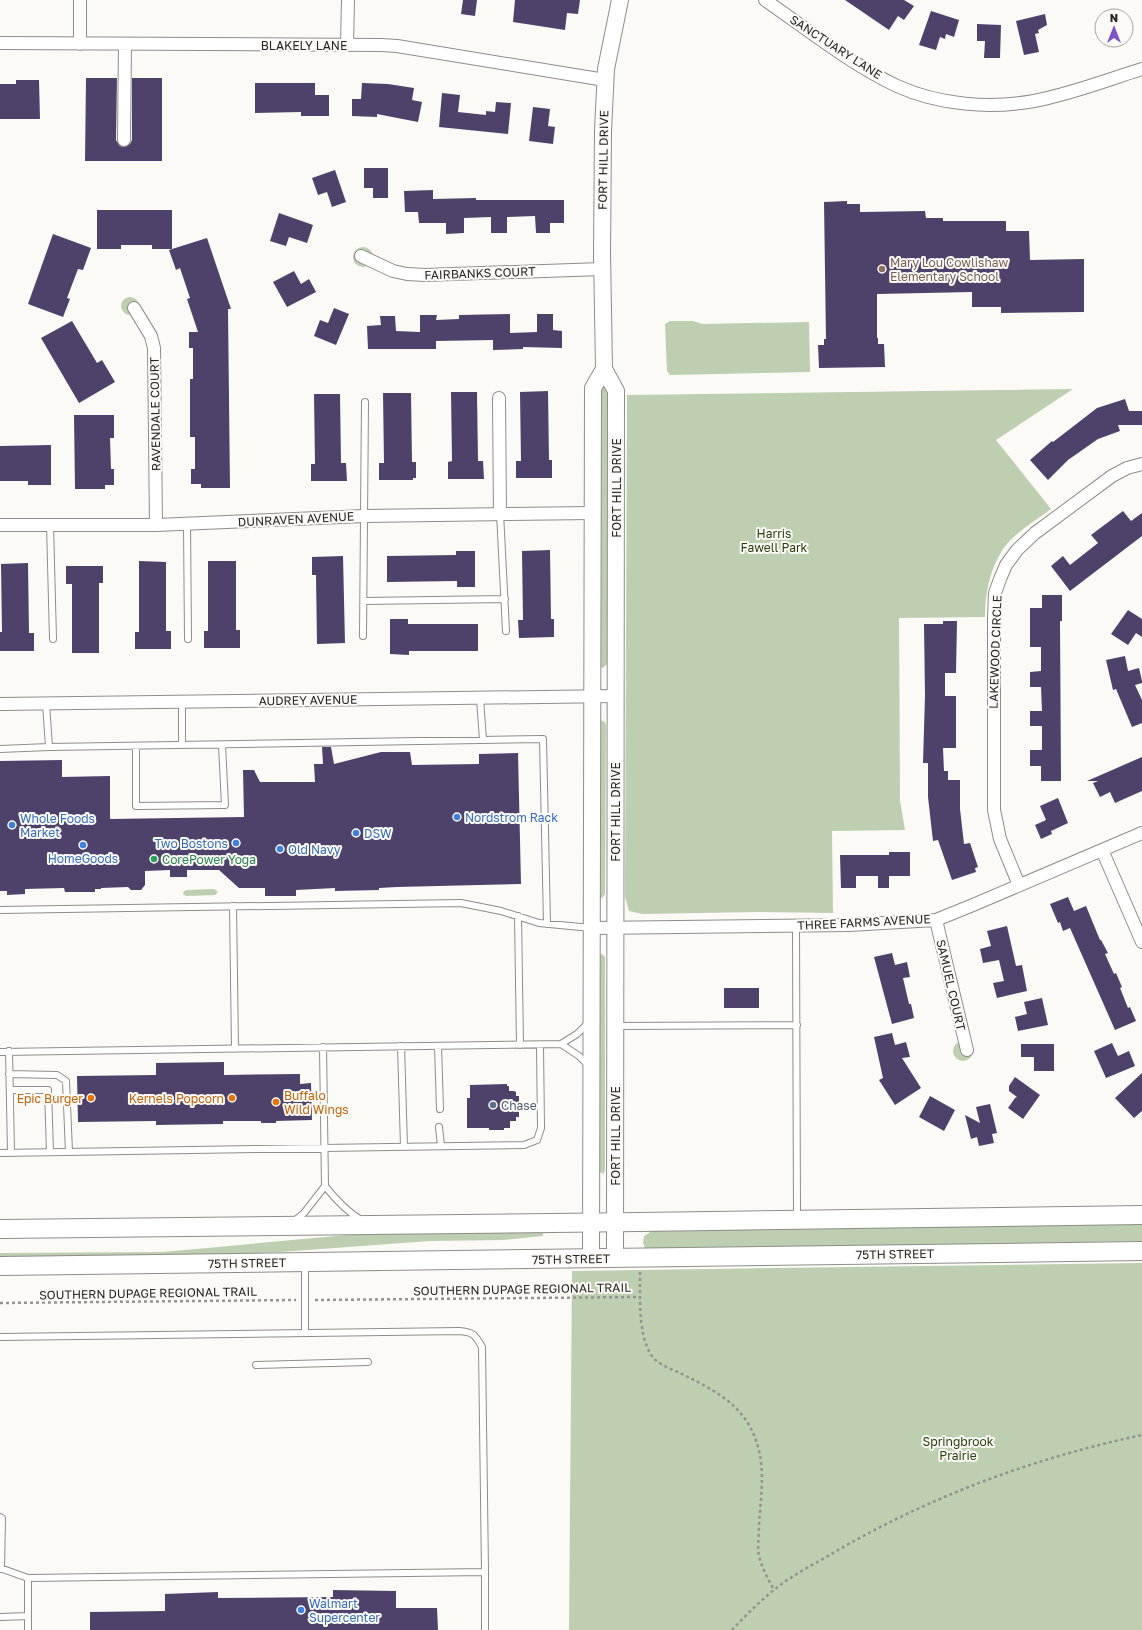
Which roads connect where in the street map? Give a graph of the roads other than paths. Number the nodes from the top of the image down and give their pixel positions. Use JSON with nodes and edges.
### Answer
{"nodes":[{"id":1,"x":80,"y":0,"type":"edge"},
{"id":2,"x":348,"y":0,"type":"edge"},
{"id":3,"x":620,"y":0,"type":"edge"},
{"id":4,"x":765,"y":0,"type":"edge"},
{"id":5,"x":0,"y":43,"type":"edge"},
{"id":6,"x":80,"y":44,"type":"junction"},
{"id":7,"x":125,"y":44,"type":"junction"},
{"id":8,"x":347,"y":45,"type":"junction"},
{"id":9,"x":1142,"y":69,"type":"edge"},
{"id":10,"x":605,"y":80,"type":"junction"},
{"id":11,"x":124,"y":140,"type":"dead end"},
{"id":12,"x":361,"y":256,"type":"dead end"},
{"id":13,"x":602,"y":269,"type":"junction"},
{"id":14,"x":134,"y":308,"type":"dead end"},
{"id":15,"x":604,"y":369,"type":"junction"},
{"id":16,"x":499,"y":398,"type":"dead end"},
{"id":17,"x":365,"y":402,"type":"dead end"},
{"id":18,"x":1142,"y":464,"type":"edge"},
{"id":19,"x":500,"y":513,"type":"junction"},
{"id":20,"x":593,"y":513,"type":"junction"},
{"id":21,"x":364,"y":516,"type":"junction"},
{"id":22,"x":187,"y":524,"type":"junction"},
{"id":23,"x":0,"y":525,"type":"edge"},
{"id":24,"x":50,"y":525,"type":"junction"},
{"id":25,"x":156,"y":525,"type":"junction"},
{"id":26,"x":505,"y":599,"type":"junction"},
{"id":27,"x":364,"y":601,"type":"junction"},
{"id":28,"x":506,"y":632,"type":"dead end"},
{"id":29,"x":363,"y":636,"type":"dead end"},
{"id":30,"x":53,"y":639,"type":"dead end"},
{"id":31,"x":188,"y":639,"type":"dead end"},
{"id":32,"x":615,"y":696,"type":"junction"},
{"id":33,"x":593,"y":697,"type":"junction"},
{"id":34,"x":480,"y":698,"type":"junction"},
{"id":35,"x":182,"y":702,"type":"junction"},
{"id":36,"x":0,"y":704,"type":"edge"},
{"id":37,"x":46,"y":704,"type":"junction"},
{"id":38,"x":483,"y":740,"type":"junction"},
{"id":39,"x":182,"y":745,"type":"junction"},
{"id":40,"x":222,"y":745,"type":"junction"},
{"id":41,"x":136,"y":746,"type":"junction"},
{"id":42,"x":49,"y":747,"type":"junction"},
{"id":43,"x":0,"y":749,"type":"edge"},
{"id":44,"x":1142,"y":833,"type":"edge"},
{"id":45,"x":1102,"y":850,"type":"junction"},
{"id":46,"x":1019,"y":885,"type":"junction"},
{"id":47,"x":233,"y":906,"type":"junction"},
{"id":48,"x":0,"y":910,"type":"edge"},
{"id":49,"x":518,"y":916,"type":"junction"},
{"id":50,"x":936,"y":920,"type":"junction"},
{"id":51,"x":547,"y":924,"type":"junction"},
{"id":52,"x":796,"y":926,"type":"junction"},
{"id":53,"x":592,"y":928,"type":"junction"},
{"id":54,"x":615,"y":928,"type":"junction"},
{"id":55,"x":1142,"y":942,"type":"edge"},
{"id":56,"x":592,"y":1019,"type":"junction"},
{"id":57,"x":796,"y":1025,"type":"junction"},
{"id":58,"x":615,"y":1026,"type":"junction"},
{"id":59,"x":561,"y":1044,"type":"junction"},
{"id":60,"x":520,"y":1045,"type":"junction"},
{"id":61,"x":540,"y":1045,"type":"junction"},
{"id":62,"x":401,"y":1046,"type":"junction"},
{"id":63,"x":438,"y":1046,"type":"junction"},
{"id":64,"x":323,"y":1047,"type":"junction"},
{"id":65,"x":236,"y":1049,"type":"junction"},
{"id":66,"x":967,"y":1050,"type":"dead end"},
{"id":67,"x":9,"y":1051,"type":"junction"},
{"id":68,"x":0,"y":1052,"type":"edge"},
{"id":69,"x":592,"y":1069,"type":"junction"},
{"id":70,"x":9,"y":1074,"type":"junction"},
{"id":71,"x":10,"y":1090,"type":"junction"},
{"id":72,"x":440,"y":1109,"type":"dead end"},
{"id":73,"x":439,"y":1127,"type":"dead end"},
{"id":74,"x":441,"y":1146,"type":"junction"},
{"id":75,"x":404,"y":1147,"type":"junction"},
{"id":76,"x":324,"y":1148,"type":"junction"},
{"id":77,"x":50,"y":1152,"type":"junction"},
{"id":78,"x":69,"y":1152,"type":"junction"},
{"id":79,"x":0,"y":1153,"type":"edge"},
{"id":80,"x":11,"y":1153,"type":"junction"},
{"id":81,"x":325,"y":1186,"type":"junction"},
{"id":82,"x":1142,"y":1215,"type":"edge"},
{"id":83,"x":797,"y":1220,"type":"junction"},
{"id":84,"x":615,"y":1222,"type":"junction"},
{"id":85,"x":591,"y":1223,"type":"junction"},
{"id":86,"x":288,"y":1226,"type":"junction"},
{"id":87,"x":369,"y":1226,"type":"junction"},
{"id":88,"x":0,"y":1229,"type":"edge"},
{"id":89,"x":1142,"y":1251,"type":"edge"},
{"id":90,"x":591,"y":1258,"type":"junction"},
{"id":91,"x":615,"y":1258,"type":"junction"},
{"id":92,"x":305,"y":1262,"type":"junction"},
{"id":93,"x":0,"y":1266,"type":"edge"},
{"id":94,"x":305,"y":1333,"type":"junction"},
{"id":95,"x":0,"y":1337,"type":"edge"},
{"id":96,"x":368,"y":1362,"type":"dead end"},
{"id":97,"x":256,"y":1365,"type":"dead end"},
{"id":98,"x":0,"y":1517,"type":"edge"},
{"id":99,"x":1,"y":1568,"type":"edge"},
{"id":100,"x":485,"y":1572,"type":"junction"},
{"id":101,"x":28,"y":1578,"type":"junction"},
{"id":102,"x":28,"y":1616,"type":"junction"},
{"id":103,"x":0,"y":1617,"type":"edge"},
{"id":104,"x":28,"y":1630,"type":"edge"},
{"id":105,"x":486,"y":1630,"type":"edge"}],
"edges":[{"from":1,"to":6,"type":"street"},
{"from":2,"to":8,"type":"street"},
{"from":3,"to":10,"type":"street","name":"FORT HILL DRIVE"},
{"from":4,"to":9,"type":"street","name":"SANCTUARY LANE"},
{"from":5,"to":6,"type":"street","name":"BLAKELY LANE"},
{"from":6,"to":7,"type":"street","name":"BLAKELY LANE"},
{"from":7,"to":8,"type":"street","name":"BLAKELY LANE"},
{"from":7,"to":11,"type":"street"},
{"from":8,"to":10,"type":"street","name":"BLAKELY LANE"},
{"from":10,"to":13,"type":"street","name":"FORT HILL DRIVE"},
{"from":12,"to":13,"type":"street","name":"FAIRBANKS COURT"},
{"from":13,"to":15,"type":"street","name":"FORT HILL DRIVE"},
{"from":14,"to":25,"type":"street","name":"RAVENDALE COURT"},
{"from":15,"to":20,"type":"street","name":"FORT HILL DRIVE"},
{"from":15,"to":32,"type":"street","name":"FORT HILL DRIVE"},
{"from":16,"to":19,"type":"street"},
{"from":17,"to":21,"type":"lane"},
{"from":18,"to":46,"type":"street","name":"LAKEWOOD CIRCLE"},
{"from":19,"to":20,"type":"street","name":"DUNRAVEN AVENUE"},
{"from":19,"to":21,"type":"street","name":"DUNRAVEN AVENUE"},
{"from":19,"to":26,"type":"lane"},
{"from":20,"to":33,"type":"street","name":"FORT HILL DRIVE"},
{"from":21,"to":22,"type":"street","name":"DUNRAVEN AVENUE"},
{"from":21,"to":27,"type":"lane"},
{"from":22,"to":25,"type":"street","name":"DUNRAVEN AVENUE"},
{"from":22,"to":31,"type":"lane"},
{"from":23,"to":24,"type":"street","name":"DUNRAVEN AVENUE"},
{"from":24,"to":25,"type":"street","name":"DUNRAVEN AVENUE"},
{"from":24,"to":30,"type":"lane"},
{"from":26,"to":27,"type":"lane"},
{"from":26,"to":28,"type":"lane"},
{"from":27,"to":29,"type":"lane"},
{"from":32,"to":33,"type":"street","name":"AUDREY AVENUE"},
{"from":32,"to":54,"type":"street","name":"FORT HILL DRIVE"},
{"from":33,"to":34,"type":"street","name":"AUDREY AVENUE"},
{"from":33,"to":53,"type":"street","name":"FORT HILL DRIVE"},
{"from":34,"to":35,"type":"street","name":"AUDREY AVENUE"},
{"from":34,"to":38,"type":"lane"},
{"from":35,"to":37,"type":"street","name":"AUDREY AVENUE"},
{"from":35,"to":39,"type":"lane"},
{"from":36,"to":37,"type":"street","name":"AUDREY AVENUE"},
{"from":37,"to":42,"type":"lane"},
{"from":38,"to":40,"type":"lane"},
{"from":38,"to":51,"type":"lane"},
{"from":39,"to":40,"type":"lane"},
{"from":39,"to":41,"type":"lane"},
{"from":40,"to":41,"type":"lane"},
{"from":41,"to":42,"type":"lane"},
{"from":42,"to":43,"type":"lane"},
{"from":44,"to":45,"type":"street","name":"THREE FARMS AVENUE"},
{"from":45,"to":46,"type":"street","name":"THREE FARMS AVENUE"},
{"from":45,"to":55,"type":"street"},
{"from":46,"to":50,"type":"street","name":"THREE FARMS AVENUE"},
{"from":47,"to":48,"type":"lane"},
{"from":47,"to":49,"type":"lane"},
{"from":47,"to":65,"type":"lane"},
{"from":49,"to":51,"type":"lane"},
{"from":49,"to":60,"type":"lane"},
{"from":50,"to":52,"type":"street","name":"THREE FARMS AVENUE"},
{"from":50,"to":66,"type":"street","name":"SAMUEL COURT"},
{"from":51,"to":53,"type":"lane"},
{"from":52,"to":54,"type":"street","name":"THREE FARMS AVENUE"},
{"from":52,"to":57,"type":"lane"},
{"from":53,"to":54,"type":"street","name":"THREE FARMS AVENUE"},
{"from":53,"to":56,"type":"street","name":"FORT HILL DRIVE"},
{"from":54,"to":58,"type":"street","name":"FORT HILL DRIVE"},
{"from":56,"to":59,"type":"lane"},
{"from":56,"to":69,"type":"street","name":"FORT HILL DRIVE"},
{"from":57,"to":58,"type":"lane"},
{"from":57,"to":83,"type":"lane"},
{"from":58,"to":84,"type":"street","name":"FORT HILL DRIVE"},
{"from":59,"to":61,"type":"lane"},
{"from":59,"to":69,"type":"lane"},
{"from":60,"to":61,"type":"lane"},
{"from":60,"to":63,"type":"lane"},
{"from":61,"to":74,"type":"lane"},
{"from":62,"to":63,"type":"lane"},
{"from":62,"to":64,"type":"lane"},
{"from":62,"to":75,"type":"lane"},
{"from":63,"to":72,"type":"lane"},
{"from":64,"to":65,"type":"lane"},
{"from":64,"to":76,"type":"lane"},
{"from":65,"to":67,"type":"lane"},
{"from":67,"to":68,"type":"lane"},
{"from":67,"to":70,"type":"lane"},
{"from":69,"to":85,"type":"street","name":"FORT HILL DRIVE"},
{"from":70,"to":71,"type":"lane"},
{"from":70,"to":78,"type":"lane"},
{"from":71,"to":77,"type":"lane"},
{"from":71,"to":80,"type":"lane"},
{"from":73,"to":74,"type":"lane"},
{"from":74,"to":75,"type":"lane"},
{"from":75,"to":76,"type":"lane"},
{"from":76,"to":78,"type":"lane"},
{"from":76,"to":81,"type":"lane"},
{"from":77,"to":78,"type":"lane"},
{"from":77,"to":80,"type":"lane"},
{"from":79,"to":80,"type":"lane"},
{"from":81,"to":86,"type":"lane"},
{"from":81,"to":87,"type":"lane"},
{"from":82,"to":83,"type":"main road"},
{"from":83,"to":84,"type":"main road"},
{"from":84,"to":85,"type":"main road"},
{"from":84,"to":91,"type":"street","name":"FORT HILL DRIVE"},
{"from":85,"to":87,"type":"main road"},
{"from":85,"to":90,"type":"street","name":"FORT HILL DRIVE"},
{"from":86,"to":87,"type":"main road"},
{"from":86,"to":88,"type":"main road"},
{"from":89,"to":91,"type":"main road","name":"75TH STREET"},
{"from":90,"to":91,"type":"main road","name":"75TH STREET"},
{"from":90,"to":92,"type":"main road","name":"75TH STREET"},
{"from":92,"to":93,"type":"main road","name":"75TH STREET"},
{"from":92,"to":94,"type":"lane"},
{"from":94,"to":95,"type":"lane"},
{"from":94,"to":100,"type":"lane"},
{"from":96,"to":97,"type":"lane"},
{"from":98,"to":99,"type":"lane"},
{"from":99,"to":101,"type":"lane"},
{"from":100,"to":101,"type":"lane"},
{"from":100,"to":105,"type":"lane"},
{"from":101,"to":102,"type":"lane"},
{"from":102,"to":103,"type":"lane"},
{"from":102,"to":104,"type":"lane"}]}
